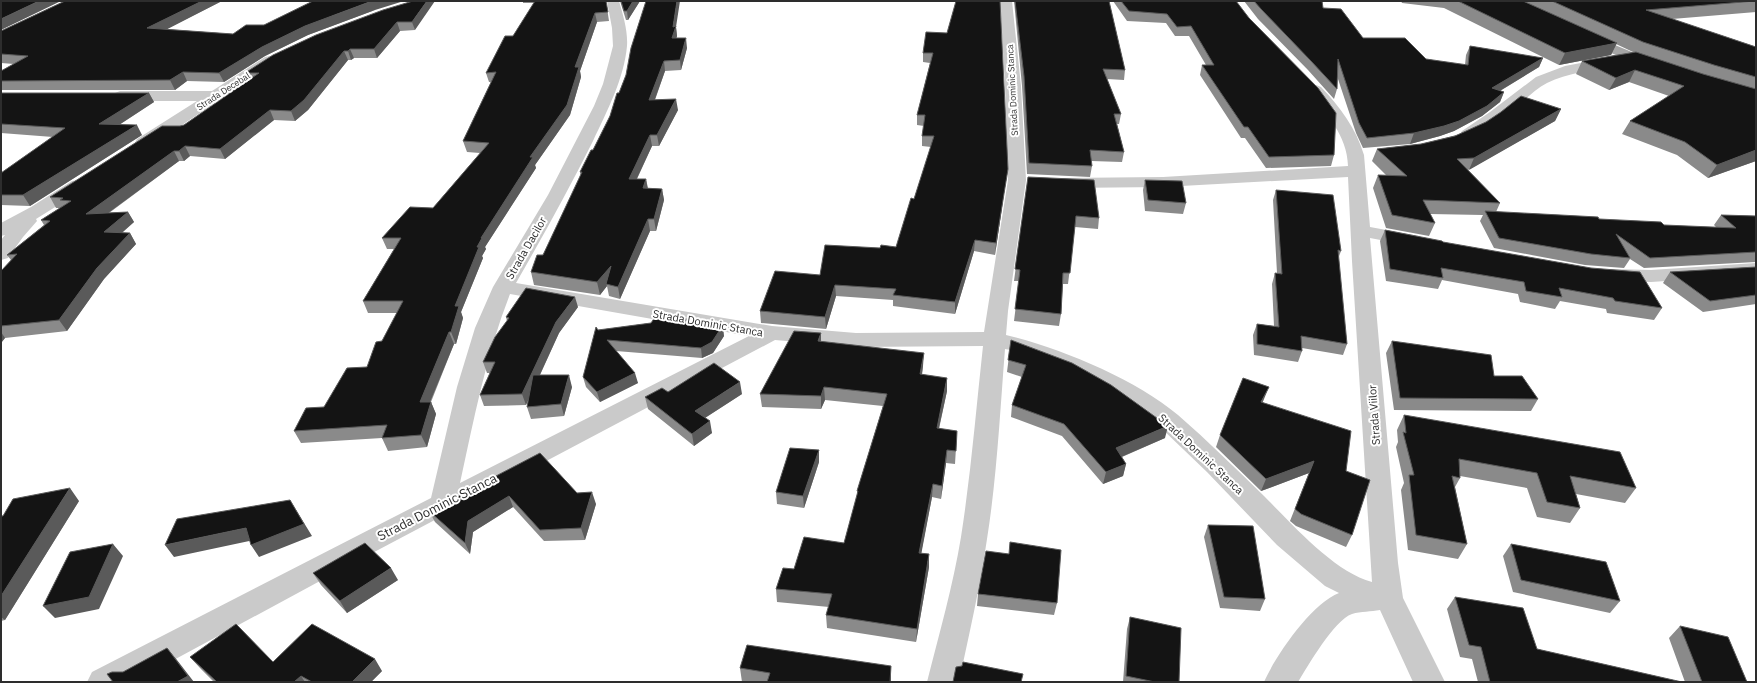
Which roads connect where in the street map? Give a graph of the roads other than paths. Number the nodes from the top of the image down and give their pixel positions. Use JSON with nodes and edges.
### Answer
{"nodes":[{"id":1,"x":613,"y":1,"type":"edge"},
{"id":2,"x":1006,"y":1,"type":"edge"},
{"id":3,"x":1573,"y":31,"type":"edge"},
{"id":4,"x":284,"y":53,"type":"edge"},
{"id":5,"x":1631,"y":58,"type":"junction"},
{"id":6,"x":1664,"y":70,"type":"edge"},
{"id":7,"x":1303,"y":78,"type":"edge"},
{"id":8,"x":104,"y":96,"type":"edge"},
{"id":9,"x":216,"y":96,"type":"junction"},
{"id":10,"x":1453,"y":141,"type":"edge"},
{"id":11,"x":130,"y":151,"type":"edge"},
{"id":12,"x":1362,"y":160,"type":"junction"},
{"id":13,"x":90,"y":177,"type":"edge"},
{"id":14,"x":1034,"y":181,"type":"junction"},
{"id":15,"x":38,"y":211,"type":"junction"},
{"id":16,"x":1,"y":230,"type":"edge"},
{"id":17,"x":1361,"y":231,"type":"junction"},
{"id":18,"x":1430,"y":244,"type":"edge"},
{"id":19,"x":1,"y":254,"type":"edge"},
{"id":20,"x":1756,"y":269,"type":"edge"},
{"id":21,"x":1592,"y":272,"type":"edge"},
{"id":22,"x":503,"y":287,"type":"junction"},
{"id":23,"x":772,"y":333,"type":"junction"},
{"id":24,"x":995,"y":339,"type":"junction"},
{"id":25,"x":443,"y":503,"type":"junction"},
{"id":26,"x":1389,"y":598,"type":"junction"},
{"id":27,"x":103,"y":682,"type":"edge"},
{"id":28,"x":943,"y":682,"type":"edge"},
{"id":29,"x":1280,"y":682,"type":"edge"},
{"id":30,"x":1429,"y":682,"type":"edge"}],
"edges":[{"from":1,"to":22,"type":"street","name":"Strada Dacilor"},
{"from":2,"to":14,"type":"street","name":"Strada Dominic Stanca"},
{"from":3,"to":5,"type":"main road"},
{"from":4,"to":9,"type":"street","name":"Strada Decebal"},
{"from":5,"to":6,"type":"main road"},
{"from":5,"to":10,"type":"street"},
{"from":7,"to":12,"type":"street","name":"Strada Viilor"},
{"from":8,"to":9,"type":"street"},
{"from":9,"to":11,"type":"street","name":"Strada Decebal"},
{"from":12,"to":14,"type":"street"},
{"from":12,"to":17,"type":"street","name":"Strada Viilor"},
{"from":13,"to":15,"type":"street"},
{"from":14,"to":24,"type":"street","name":"Strada Dominic Stanca"},
{"from":15,"to":16,"type":"street"},
{"from":15,"to":19,"type":"street"},
{"from":17,"to":18,"type":"street"},
{"from":17,"to":26,"type":"street","name":"Strada Viilor"},
{"from":20,"to":21,"type":"street"},
{"from":22,"to":23,"type":"street","name":"Strada Dominic Stanca"},
{"from":22,"to":25,"type":"street","name":"Strada Dacilor"},
{"from":23,"to":24,"type":"street","name":"Strada Dominic Stanca"},
{"from":23,"to":25,"type":"street","name":"Strada Dominic Stanca"},
{"from":24,"to":26,"type":"street","name":"Strada Dominic Stanca"},
{"from":24,"to":28,"type":"street","name":"Strada Dominic Stanca"},
{"from":25,"to":27,"type":"street","name":"Strada Dominic Stanca"},
{"from":26,"to":29,"type":"street"},
{"from":26,"to":30,"type":"street","name":"Strada Viilor"}]}
